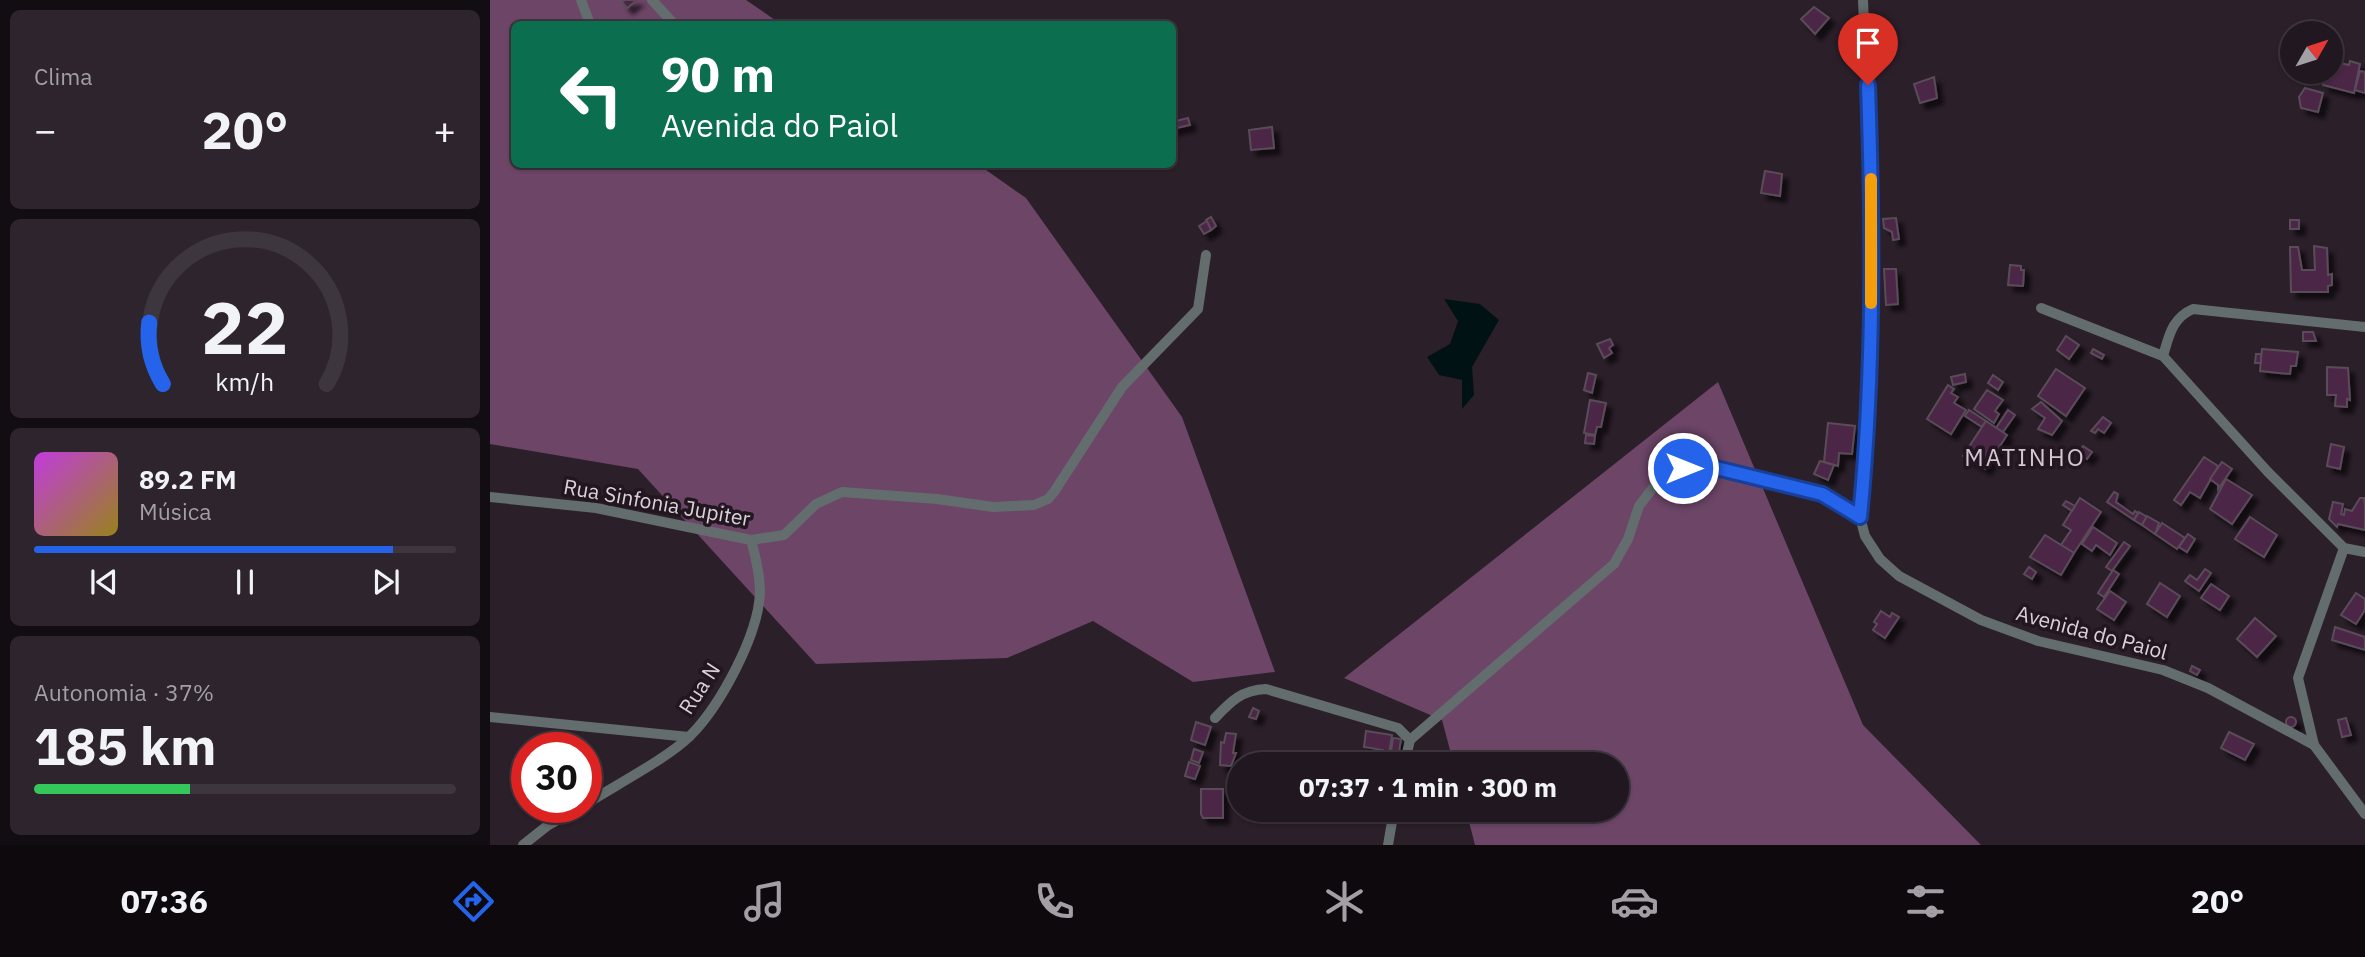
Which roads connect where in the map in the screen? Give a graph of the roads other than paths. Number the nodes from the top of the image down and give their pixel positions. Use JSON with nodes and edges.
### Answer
{"nodes":[{"id":1,"x":581,"y":0,"type":"edge"},
{"id":2,"x":652,"y":0,"type":"edge"},
{"id":3,"x":1863,"y":0,"type":"edge"},
{"id":4,"x":589,"y":21,"type":"edge"},
{"id":5,"x":671,"y":21,"type":"edge"},
{"id":6,"x":1206,"y":256,"type":"dead end"},
{"id":7,"x":2041,"y":308,"type":"dead end"},
{"id":8,"x":2365,"y":327,"type":"edge"},
{"id":9,"x":2163,"y":356,"type":"junction"},
{"id":10,"x":490,"y":497,"type":"edge"},
{"id":11,"x":1860,"y":517,"type":"junction"},
{"id":12,"x":751,"y":540,"type":"junction"},
{"id":13,"x":2344,"y":548,"type":"junction"},
{"id":14,"x":2365,"y":552,"type":"edge"},
{"id":15,"x":490,"y":717,"type":"edge"},
{"id":16,"x":1215,"y":718,"type":"dead end"},
{"id":17,"x":689,"y":737,"type":"junction"},
{"id":18,"x":1410,"y":740,"type":"junction"},
{"id":19,"x":2314,"y":745,"type":"junction"},
{"id":20,"x":1407,"y":752,"type":"edge"},
{"id":21,"x":602,"y":794,"type":"edge"},
{"id":22,"x":2365,"y":814,"type":"edge"},
{"id":23,"x":1392,"y":822,"type":"edge"},
{"id":24,"x":552,"y":823,"type":"edge"},
{"id":25,"x":523,"y":845,"type":"edge"},
{"id":26,"x":1388,"y":845,"type":"edge"}],
"edges":[{"from":1,"to":4,"type":"street"},
{"from":2,"to":5,"type":"street"},
{"from":3,"to":11,"type":"street","name":"Avenida do Paiol"},
{"from":6,"to":12,"type":"street","name":"Rua Sinfonia Jupiter"},
{"from":7,"to":9,"type":"street"},
{"from":8,"to":9,"type":"street"},
{"from":9,"to":13,"type":"street"},
{"from":10,"to":12,"type":"street","name":"Rua Sinfonia Jupiter"},
{"from":11,"to":18,"type":"street"},
{"from":11,"to":19,"type":"street","name":"Avenida do Paiol"},
{"from":12,"to":17,"type":"street","name":"Rua N"},
{"from":13,"to":14,"type":"street"},
{"from":13,"to":19,"type":"street"},
{"from":15,"to":17,"type":"street"},
{"from":16,"to":18,"type":"street"},
{"from":17,"to":21,"type":"street","name":"Rua N"},
{"from":18,"to":20,"type":"street"},
{"from":19,"to":22,"type":"street","name":"Avenida do Paiol"},
{"from":23,"to":26,"type":"street"},
{"from":24,"to":25,"type":"street"}]}
